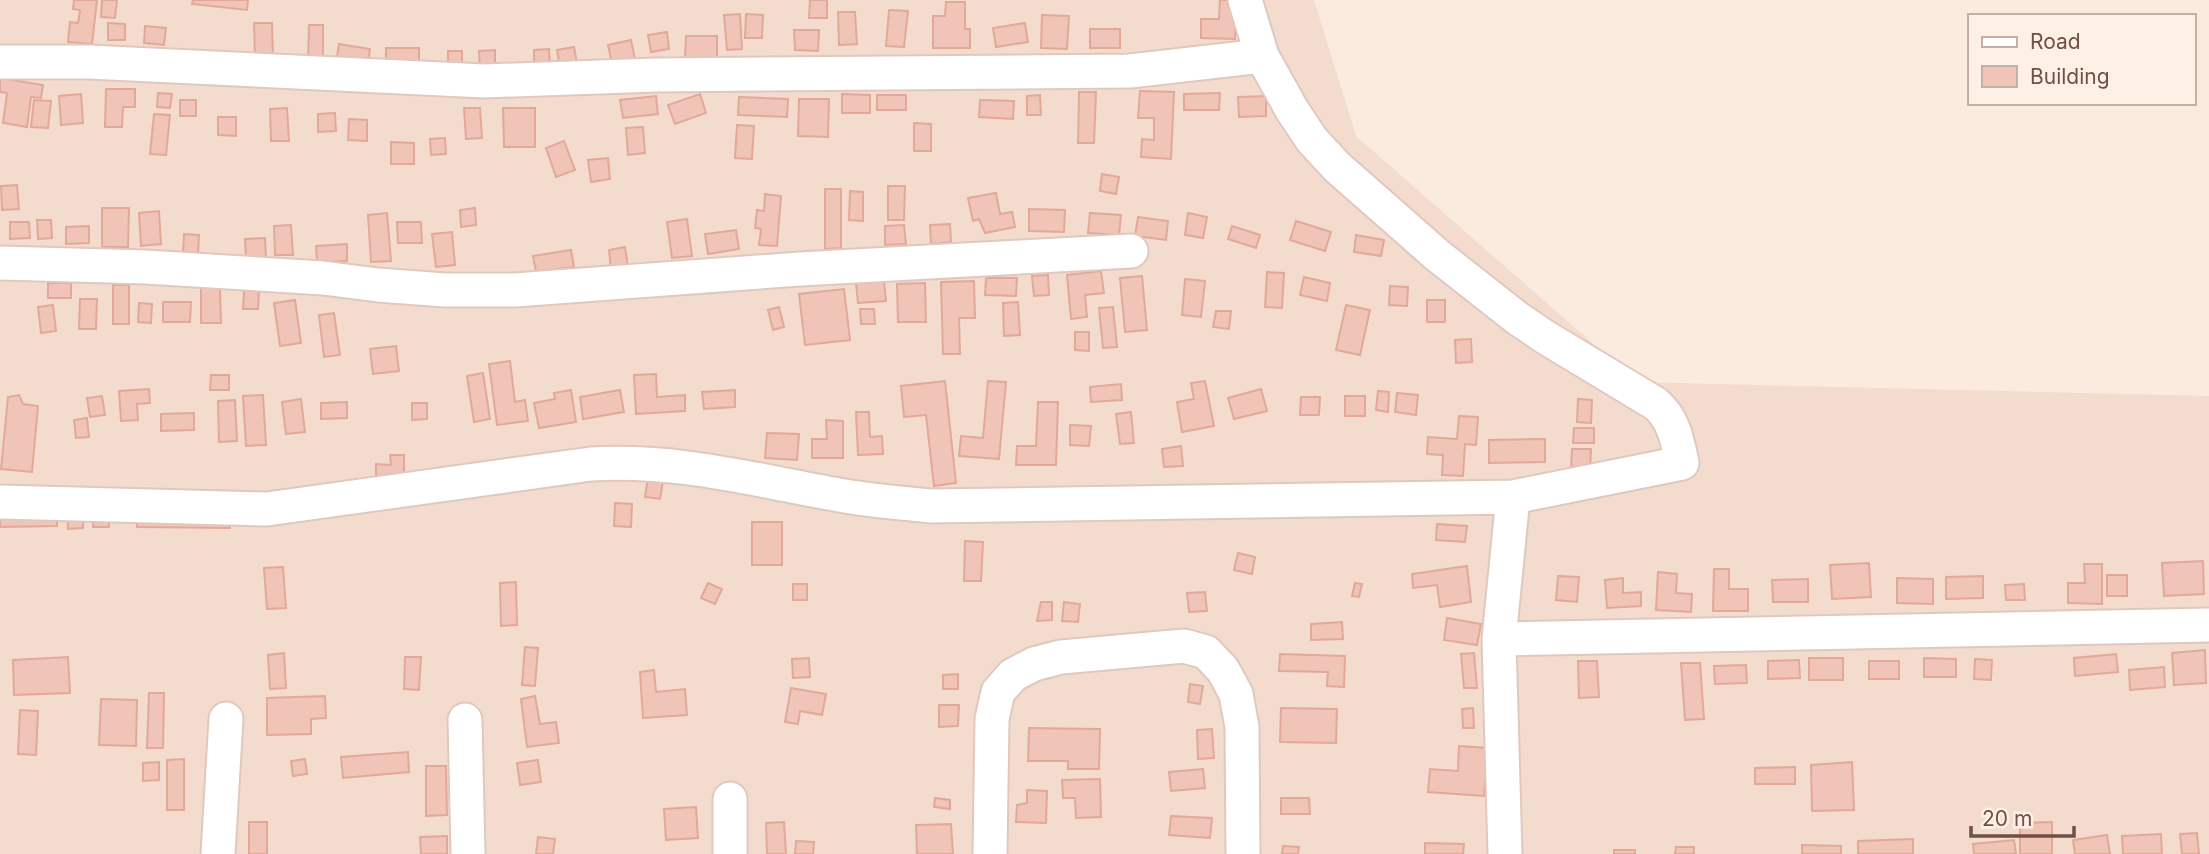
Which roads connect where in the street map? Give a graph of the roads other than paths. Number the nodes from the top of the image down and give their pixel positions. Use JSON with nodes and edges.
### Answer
{"nodes":[{"id":1,"x":1245,"y":0,"type":"edge"},
{"id":2,"x":1262,"y":56,"type":"junction"},
{"id":3,"x":0,"y":62,"type":"edge"},
{"id":4,"x":1131,"y":251,"type":"dead end"},
{"id":5,"x":0,"y":263,"type":"edge"},
{"id":6,"x":1513,"y":496,"type":"junction"},
{"id":7,"x":0,"y":502,"type":"edge"},
{"id":8,"x":2209,"y":625,"type":"edge"},
{"id":9,"x":1499,"y":639,"type":"junction"},
{"id":10,"x":226,"y":719,"type":"dead end"},
{"id":11,"x":465,"y":720,"type":"dead end"},
{"id":12,"x":730,"y":799,"type":"dead end"},
{"id":13,"x":218,"y":854,"type":"edge"},
{"id":14,"x":468,"y":854,"type":"edge"},
{"id":15,"x":730,"y":854,"type":"edge"},
{"id":16,"x":990,"y":854,"type":"edge"},
{"id":17,"x":1243,"y":854,"type":"edge"},
{"id":18,"x":1505,"y":854,"type":"edge"}],
"edges":[{"from":1,"to":2,"type":"street"},
{"from":2,"to":3,"type":"street"},
{"from":2,"to":6,"type":"street"},
{"from":4,"to":5,"type":"street"},
{"from":6,"to":7,"type":"street"},
{"from":6,"to":9,"type":"street"},
{"from":8,"to":9,"type":"street"},
{"from":9,"to":18,"type":"street"},
{"from":10,"to":13,"type":"street"},
{"from":11,"to":14,"type":"street"},
{"from":12,"to":15,"type":"street"},
{"from":16,"to":17,"type":"street"}]}
